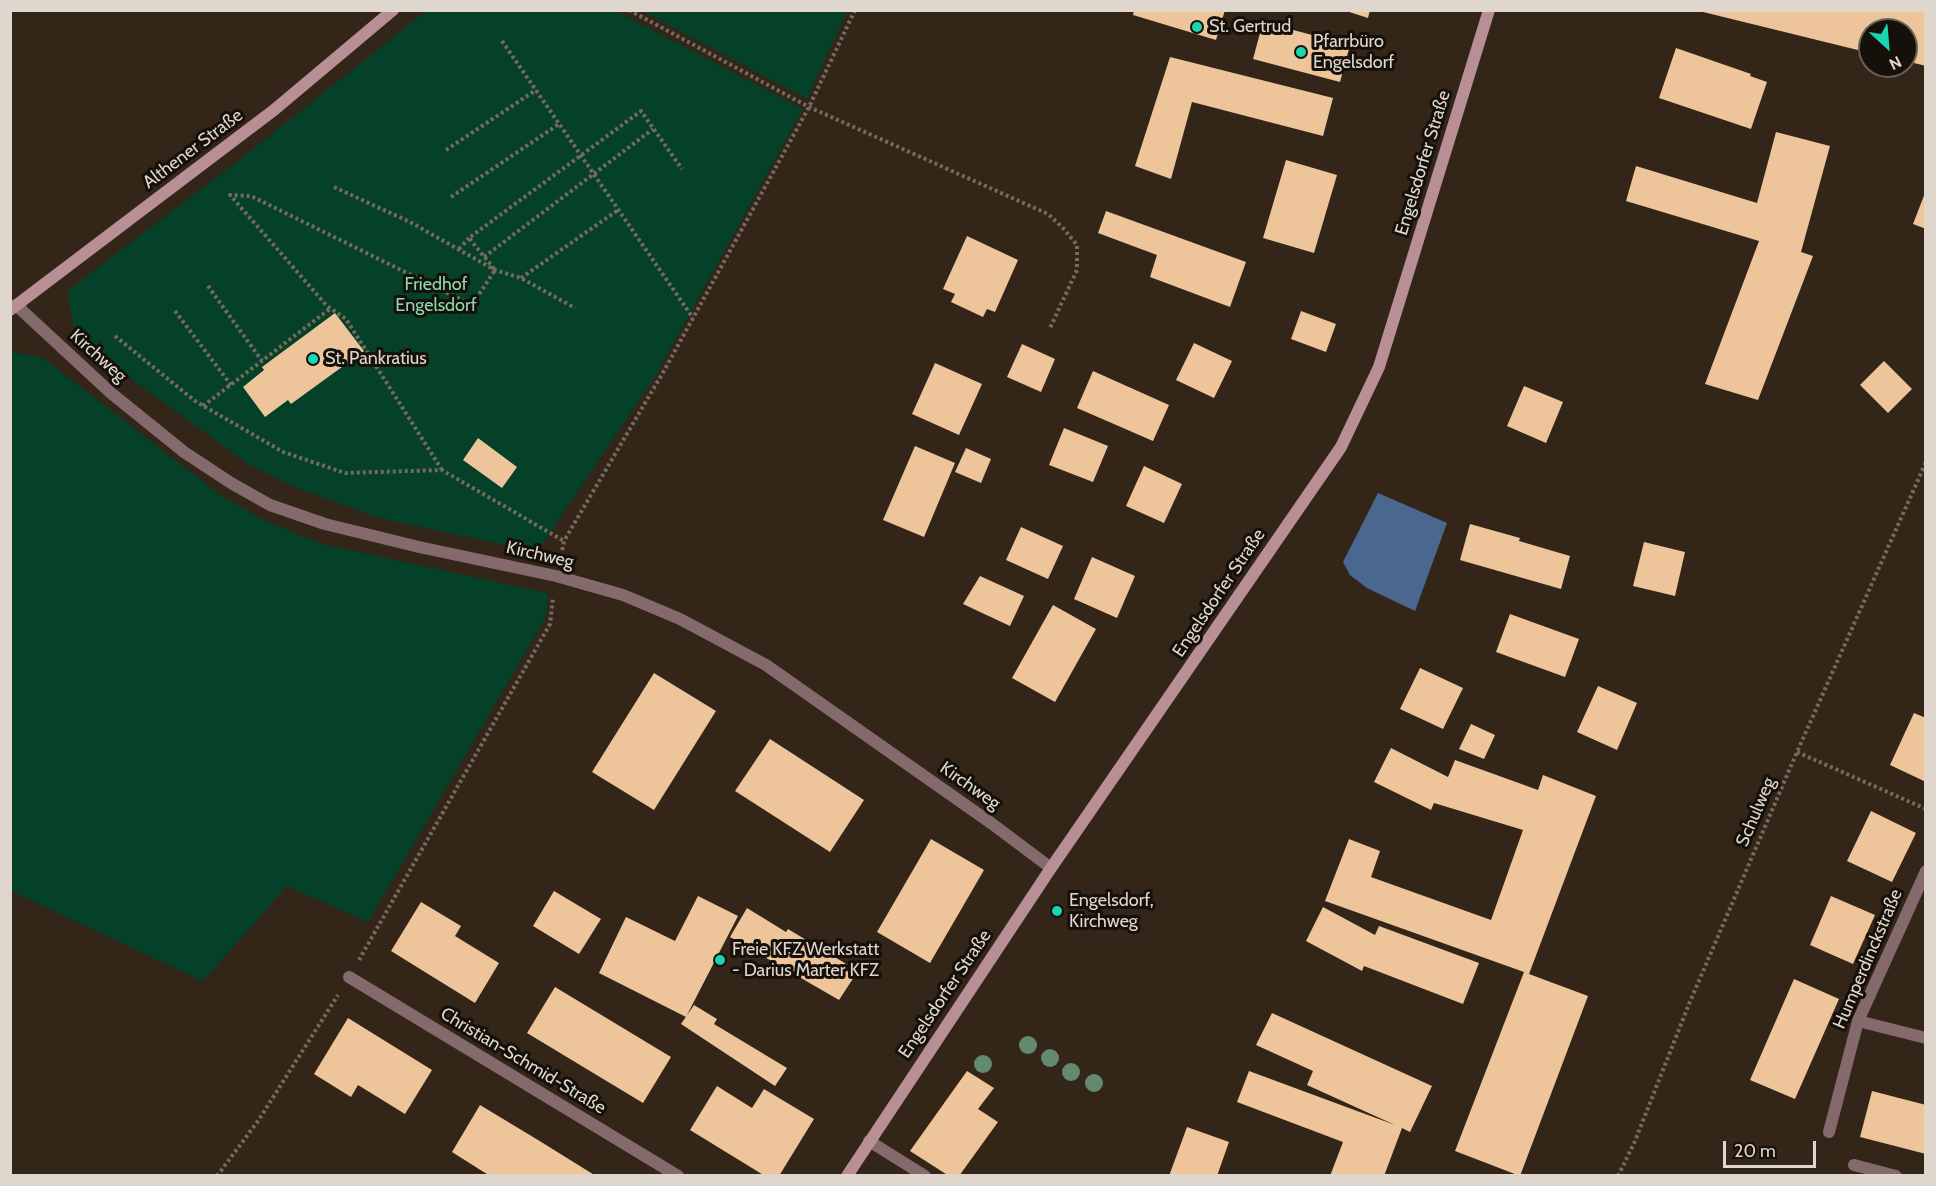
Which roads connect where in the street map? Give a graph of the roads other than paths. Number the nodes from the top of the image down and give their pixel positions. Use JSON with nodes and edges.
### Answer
{"nodes":[{"id":1,"x":393,"y":10,"type":"edge"},
{"id":2,"x":1489,"y":10,"type":"edge"},
{"id":3,"x":12,"y":306,"type":"edge"},
{"id":4,"x":1051,"y":868,"type":"junction"},
{"id":5,"x":1926,"y":871,"type":"edge"},
{"id":6,"x":349,"y":977,"type":"road end"},
{"id":7,"x":1858,"y":1021,"type":"junction"},
{"id":8,"x":1926,"y":1038,"type":"edge"},
{"id":9,"x":1829,"y":1132,"type":"dead end"},
{"id":10,"x":869,"y":1141,"type":"junction"},
{"id":11,"x":1854,"y":1165,"type":"dead end"},
{"id":12,"x":678,"y":1176,"type":"edge"},
{"id":13,"x":847,"y":1176,"type":"edge"},
{"id":14,"x":925,"y":1176,"type":"edge"},
{"id":15,"x":1896,"y":1176,"type":"edge"}],
"edges":[{"from":1,"to":3,"type":"street","name":"Althener Straße"},
{"from":2,"to":4,"type":"street","name":"Engelsdorfer Straße"},
{"from":3,"to":4,"type":"street","name":"Kirchweg"},
{"from":4,"to":10,"type":"street","name":"Engelsdorfer Straße"},
{"from":5,"to":7,"type":"street","name":"Humperdinckstraße"},
{"from":6,"to":12,"type":"street","name":"Christian-Schmid-Straße"},
{"from":7,"to":8,"type":"street"},
{"from":7,"to":9,"type":"street","name":"Humperdinckstraße"},
{"from":10,"to":13,"type":"street","name":"Engelsdorfer Straße"},
{"from":10,"to":14,"type":"street"},
{"from":11,"to":15,"type":"street"}]}
